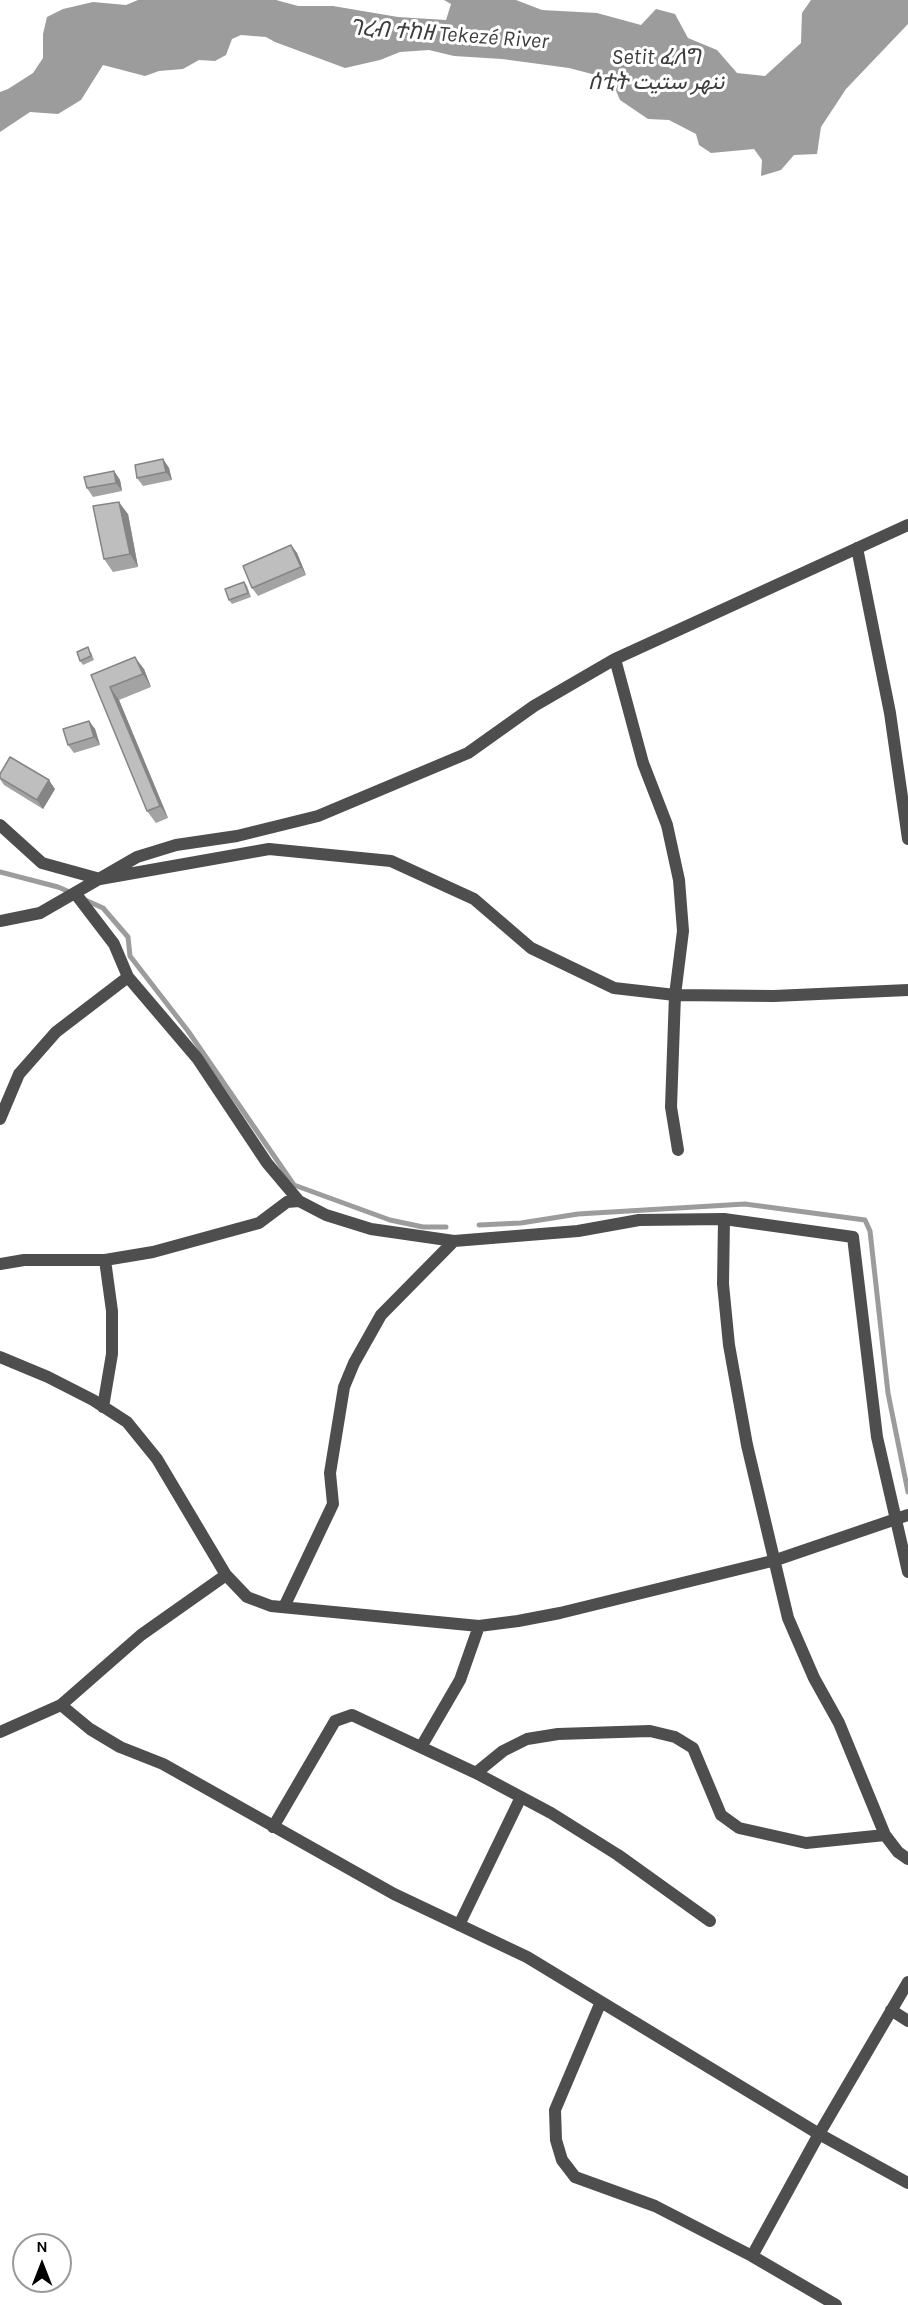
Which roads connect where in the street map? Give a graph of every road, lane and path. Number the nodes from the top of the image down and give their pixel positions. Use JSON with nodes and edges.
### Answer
{"nodes":[{"id":1,"x":908,"y":525,"type":"edge"},
{"id":2,"x":857,"y":548,"type":"junction"},
{"id":3,"x":615,"y":658,"type":"junction"},
{"id":4,"x":907,"y":820,"type":"edge"},
{"id":5,"x":0,"y":825,"type":"edge"},
{"id":6,"x":908,"y":839,"type":"edge"},
{"id":7,"x":100,"y":879,"type":"junction"},
{"id":8,"x":75,"y":893,"type":"junction"},
{"id":9,"x":0,"y":921,"type":"edge"},
{"id":10,"x":128,"y":977,"type":"junction"},
{"id":11,"x":908,"y":990,"type":"edge"},
{"id":12,"x":675,"y":995,"type":"junction"},
{"id":13,"x":0,"y":1119,"type":"edge"},
{"id":14,"x":678,"y":1150,"type":"dead end"},
{"id":15,"x":299,"y":1201,"type":"junction"},
{"id":16,"x":724,"y":1218,"type":"junction"},
{"id":17,"x":454,"y":1240,"type":"junction"},
{"id":18,"x":105,"y":1260,"type":"junction"},
{"id":19,"x":0,"y":1264,"type":"edge"},
{"id":20,"x":0,"y":1357,"type":"edge"},
{"id":21,"x":103,"y":1407,"type":"junction"},
{"id":22,"x":902,"y":1517,"type":"edge"},
{"id":23,"x":776,"y":1560,"type":"junction"},
{"id":24,"x":908,"y":1572,"type":"edge"},
{"id":25,"x":226,"y":1575,"type":"junction"},
{"id":26,"x":284,"y":1607,"type":"junction"},
{"id":27,"x":479,"y":1626,"type":"junction"},
{"id":28,"x":61,"y":1705,"type":"junction"},
{"id":29,"x":0,"y":1732,"type":"edge"},
{"id":30,"x":421,"y":1747,"type":"junction"},
{"id":31,"x":476,"y":1773,"type":"junction"},
{"id":32,"x":522,"y":1797,"type":"junction"},
{"id":33,"x":273,"y":1827,"type":"junction"},
{"id":34,"x":885,"y":1835,"type":"junction"},
{"id":35,"x":908,"y":1859,"type":"edge"},
{"id":36,"x":710,"y":1921,"type":"dead end"},
{"id":37,"x":459,"y":1924,"type":"junction"},
{"id":38,"x":908,"y":1982,"type":"edge"},
{"id":39,"x":600,"y":2004,"type":"junction"},
{"id":40,"x":891,"y":2010,"type":"junction"},
{"id":41,"x":908,"y":2021,"type":"edge"},
{"id":42,"x":819,"y":2134,"type":"junction"},
{"id":43,"x":908,"y":2183,"type":"edge"},
{"id":44,"x":752,"y":2256,"type":"junction"},
{"id":45,"x":836,"y":2305,"type":"edge"}],
"edges":[{"from":1,"to":2,"type":"street"},
{"from":2,"to":3,"type":"street"},
{"from":2,"to":4,"type":"street"},
{"from":3,"to":7,"type":"street"},
{"from":3,"to":12,"type":"street"},
{"from":4,"to":6,"type":"street"},
{"from":5,"to":7,"type":"street"},
{"from":7,"to":8,"type":"street"},
{"from":7,"to":12,"type":"street"},
{"from":8,"to":9,"type":"street"},
{"from":8,"to":10,"type":"street"},
{"from":10,"to":13,"type":"street"},
{"from":10,"to":15,"type":"street"},
{"from":11,"to":12,"type":"street"},
{"from":12,"to":14,"type":"street"},
{"from":15,"to":17,"type":"street"},
{"from":15,"to":18,"type":"street"},
{"from":16,"to":17,"type":"street"},
{"from":16,"to":22,"type":"street"},
{"from":16,"to":23,"type":"street"},
{"from":17,"to":26,"type":"street"},
{"from":18,"to":19,"type":"street"},
{"from":18,"to":21,"type":"street"},
{"from":20,"to":21,"type":"street"},
{"from":21,"to":25,"type":"street"},
{"from":22,"to":23,"type":"street"},
{"from":22,"to":24,"type":"street"},
{"from":23,"to":27,"type":"street"},
{"from":23,"to":34,"type":"street"},
{"from":25,"to":26,"type":"street"},
{"from":25,"to":28,"type":"street"},
{"from":26,"to":27,"type":"street"},
{"from":27,"to":30,"type":"street"},
{"from":28,"to":29,"type":"street"},
{"from":28,"to":33,"type":"street"},
{"from":30,"to":31,"type":"street"},
{"from":30,"to":33,"type":"street"},
{"from":31,"to":32,"type":"street"},
{"from":31,"to":34,"type":"street"},
{"from":32,"to":36,"type":"street"},
{"from":32,"to":37,"type":"street"},
{"from":33,"to":37,"type":"street"},
{"from":34,"to":35,"type":"street"},
{"from":37,"to":39,"type":"street"},
{"from":38,"to":40,"type":"street"},
{"from":39,"to":42,"type":"street"},
{"from":39,"to":44,"type":"street"},
{"from":40,"to":41,"type":"street"},
{"from":40,"to":42,"type":"street"},
{"from":42,"to":43,"type":"street"},
{"from":42,"to":44,"type":"street"},
{"from":44,"to":45,"type":"street"}]}
